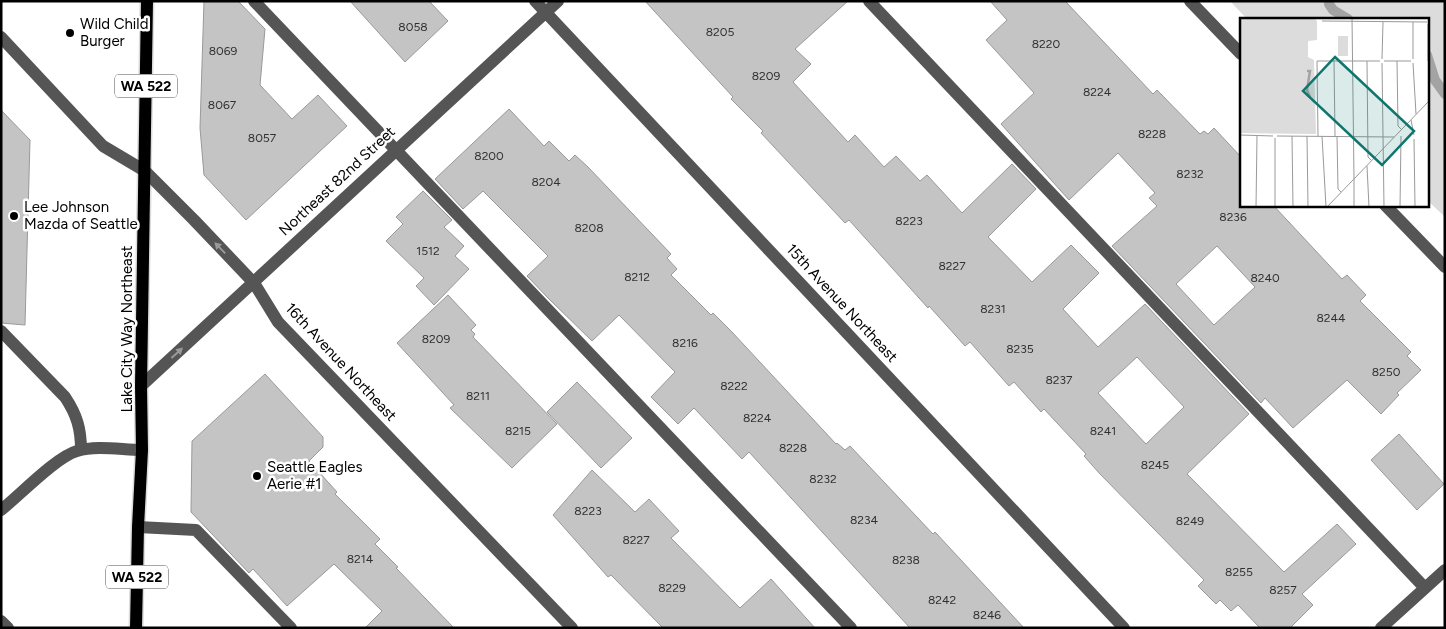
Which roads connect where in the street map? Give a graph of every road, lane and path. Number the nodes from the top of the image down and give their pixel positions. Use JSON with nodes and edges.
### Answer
{"nodes":[{"id":1,"x":147,"y":1,"type":"edge"},
{"id":2,"x":254,"y":1,"type":"edge"},
{"id":3,"x":536,"y":1,"type":"edge"},
{"id":4,"x":558,"y":1,"type":"edge"},
{"id":5,"x":869,"y":1,"type":"edge"},
{"id":6,"x":1190,"y":1,"type":"edge"},
{"id":7,"x":546,"y":12,"type":"junction"},
{"id":8,"x":1,"y":37,"type":"edge"},
{"id":9,"x":1240,"y":53,"type":"edge"},
{"id":10,"x":395,"y":150,"type":"junction"},
{"id":11,"x":145,"y":171,"type":"junction"},
{"id":12,"x":1386,"y":206,"type":"edge"},
{"id":13,"x":1445,"y":267,"type":"edge"},
{"id":14,"x":254,"y":283,"type":"junction"},
{"id":15,"x":1,"y":331,"type":"edge"},
{"id":16,"x":140,"y":386,"type":"junction"},
{"id":17,"x":81,"y":450,"type":"junction"},
{"id":18,"x":142,"y":450,"type":"junction"},
{"id":19,"x":1,"y":510,"type":"edge"},
{"id":20,"x":138,"y":527,"type":"junction"},
{"id":21,"x":1445,"y":570,"type":"edge"},
{"id":22,"x":1425,"y":588,"type":"junction"},
{"id":23,"x":1,"y":621,"type":"edge"},
{"id":24,"x":8,"y":628,"type":"edge"},
{"id":25,"x":136,"y":628,"type":"edge"},
{"id":26,"x":290,"y":628,"type":"edge"},
{"id":27,"x":572,"y":628,"type":"edge"},
{"id":28,"x":851,"y":628,"type":"edge"},
{"id":29,"x":1124,"y":628,"type":"edge"},
{"id":30,"x":1381,"y":628,"type":"edge"}],
"edges":[{"from":1,"to":11,"type":"main road","name":"Lake City Way Northeast","number":"WA 522"},
{"from":2,"to":10,"type":"street"},
{"from":3,"to":7,"type":"street","name":"15th Avenue Northeast"},
{"from":4,"to":7,"type":"street","name":"Northeast 82nd Street"},
{"from":5,"to":22,"type":"street"},
{"from":6,"to":9,"type":"street"},
{"from":7,"to":10,"type":"street","name":"Northeast 82nd Street"},
{"from":7,"to":29,"type":"street","name":"15th Avenue Northeast"},
{"from":8,"to":11,"type":"street","name":"16th Avenue Northeast"},
{"from":10,"to":14,"type":"street","name":"Northeast 82nd Street"},
{"from":10,"to":28,"type":"street"},
{"from":14,"to":11,"type":"street","name":"16th Avenue Northeast","one_way":true},
{"from":11,"to":16,"type":"main road","name":"Lake City Way Northeast","number":"WA 522"},
{"from":12,"to":13,"type":"street"},
{"from":16,"to":14,"type":"street","name":"Northeast 82nd Street","one_way":true},
{"from":14,"to":27,"type":"street","name":"16th Avenue Northeast"},
{"from":15,"to":17,"type":"street"},
{"from":16,"to":18,"type":"main road","name":"Lake City Way Northeast","number":"WA 522"},
{"from":17,"to":18,"type":"street"},
{"from":17,"to":19,"type":"street"},
{"from":18,"to":20,"type":"main road","name":"Lake City Way Northeast","number":"WA 522"},
{"from":20,"to":25,"type":"main road","name":"Lake City Way Northeast","number":"WA 522"},
{"from":20,"to":26,"type":"street"},
{"from":21,"to":22,"type":"street"},
{"from":22,"to":30,"type":"street"},
{"from":23,"to":24,"type":"street"}]}
